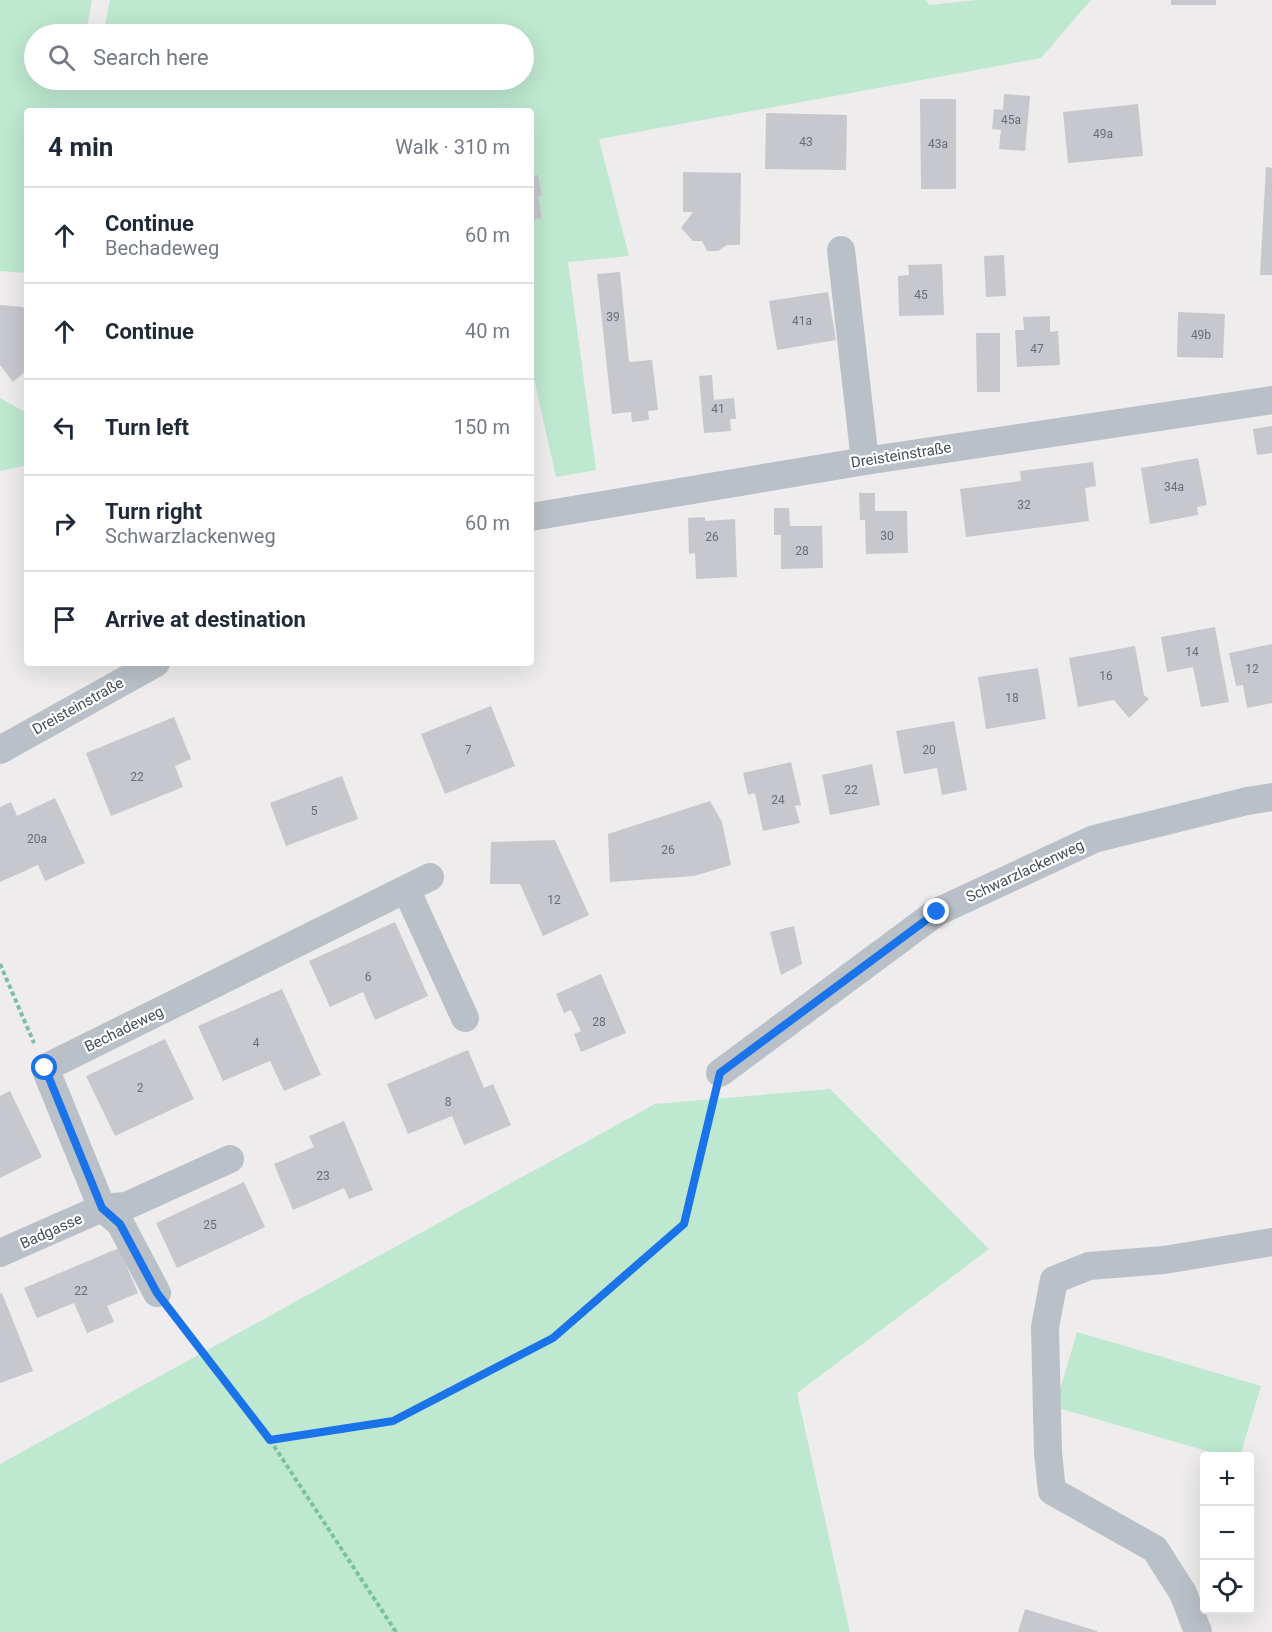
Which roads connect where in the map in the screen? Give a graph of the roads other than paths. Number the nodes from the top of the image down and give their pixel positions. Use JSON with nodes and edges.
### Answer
{"nodes":[{"id":1,"x":841,"y":250,"type":"dead end"},
{"id":2,"x":1272,"y":400,"type":"edge"},
{"id":3,"x":865,"y":461,"type":"junction"},
{"id":4,"x":534,"y":516,"type":"edge"},
{"id":5,"x":151,"y":666,"type":"edge"},
{"id":6,"x":0,"y":750,"type":"edge"},
{"id":7,"x":1272,"y":797,"type":"edge"},
{"id":8,"x":465,"y":1018,"type":"dead end"},
{"id":9,"x":720,"y":1073,"type":"road end"},
{"id":10,"x":230,"y":1159,"type":"dead end"},
{"id":11,"x":102,"y":1208,"type":"junction"},
{"id":12,"x":1272,"y":1242,"type":"edge"},
{"id":13,"x":0,"y":1253,"type":"edge"},
{"id":14,"x":157,"y":1293,"type":"road end"},
{"id":15,"x":1198,"y":1632,"type":"edge"}],
"edges":[{"from":1,"to":3,"type":"street"},
{"from":2,"to":3,"type":"street","name":"Dreisteinstraße"},
{"from":3,"to":4,"type":"street","name":"Dreisteinstraße"},
{"from":5,"to":6,"type":"street","name":"Dreisteinstraße"},
{"from":7,"to":9,"type":"street","name":"Schwarzlackenweg"},
{"from":8,"to":11,"type":"street","name":"Bechadeweg"},
{"from":10,"to":11,"type":"street","name":"Badgasse"},
{"from":11,"to":13,"type":"street","name":"Badgasse"},
{"from":11,"to":14,"type":"street","name":"Bechadeweg"},
{"from":12,"to":15,"type":"street"}]}
